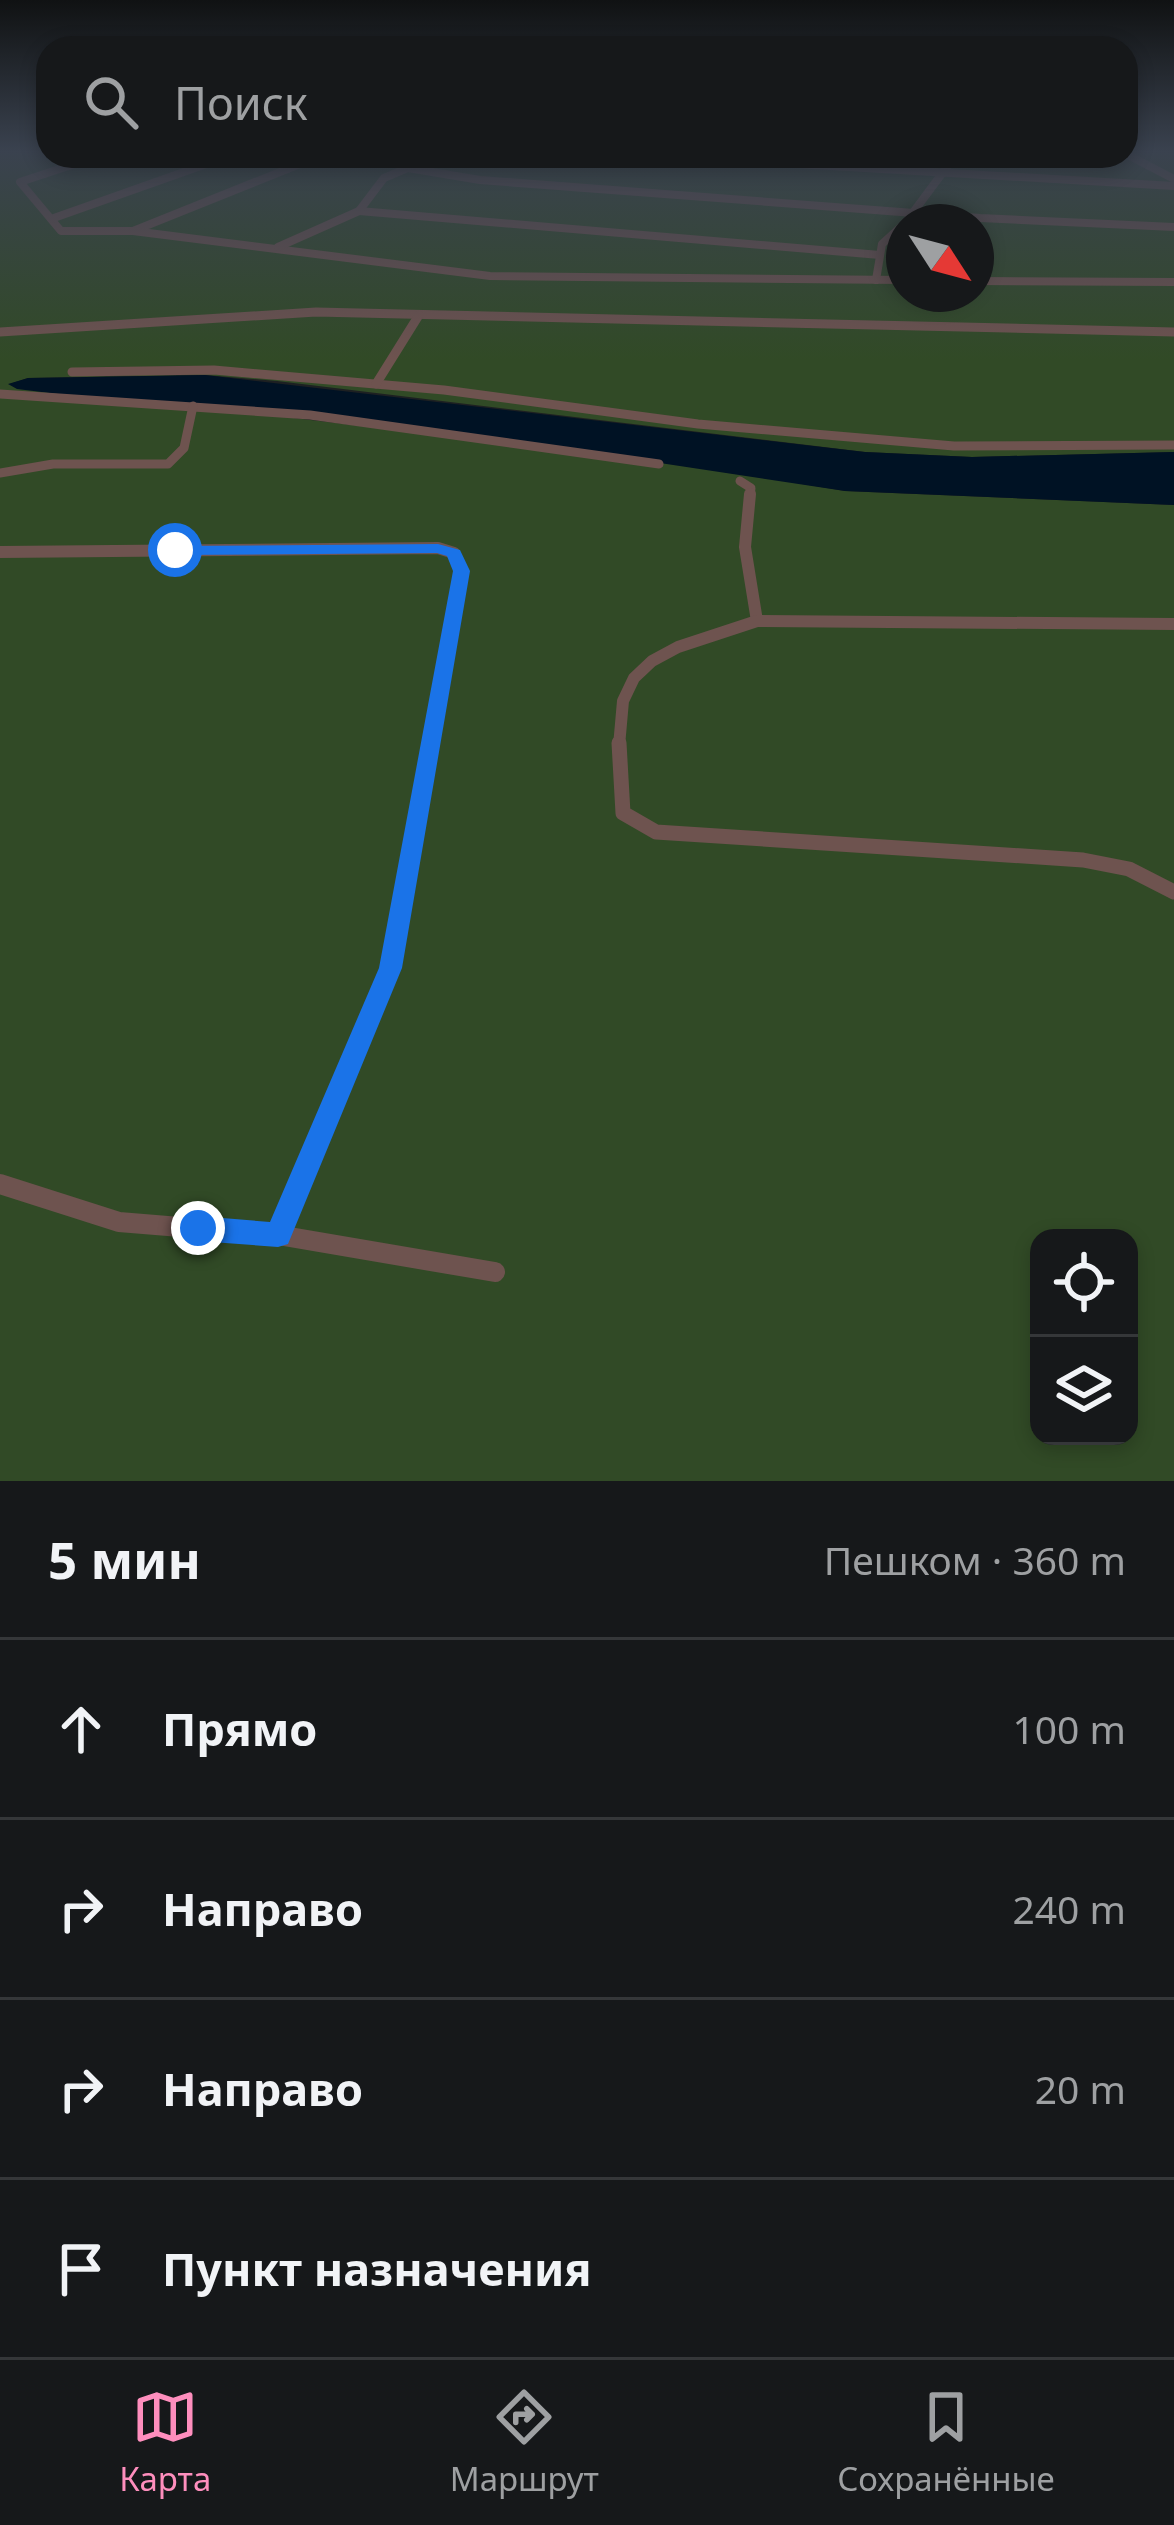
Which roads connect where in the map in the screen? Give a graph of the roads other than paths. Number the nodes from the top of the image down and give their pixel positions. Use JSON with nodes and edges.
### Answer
{"nodes":[{"id":1,"x":53,"y":222,"type":"edge"},
{"id":2,"x":155,"y":222,"type":"edge"},
{"id":3,"x":335,"y":222,"type":"edge"},
{"id":4,"x":482,"y":222,"type":"edge"},
{"id":5,"x":1090,"y":222,"type":"edge"},
{"id":6,"x":1174,"y":227,"type":"edge"},
{"id":7,"x":133,"y":231,"type":"junction"},
{"id":8,"x":886,"y":240,"type":"edge"},
{"id":9,"x":275,"y":248,"type":"junction"},
{"id":10,"x":880,"y":255,"type":"junction"},
{"id":11,"x":876,"y":280,"type":"junction"},
{"id":12,"x":886,"y":280,"type":"edge"},
{"id":13,"x":994,"y":281,"type":"edge"},
{"id":14,"x":1174,"y":283,"type":"edge"},
{"id":15,"x":418,"y":314,"type":"junction"},
{"id":16,"x":0,"y":332,"type":"edge"},
{"id":17,"x":1174,"y":332,"type":"edge"},
{"id":18,"x":72,"y":372,"type":"dead end"},
{"id":19,"x":376,"y":384,"type":"junction"},
{"id":20,"x":0,"y":394,"type":"edge"},
{"id":21,"x":193,"y":406,"type":"junction"},
{"id":22,"x":1174,"y":446,"type":"edge"},
{"id":23,"x":659,"y":464,"type":"dead end"},
{"id":24,"x":0,"y":473,"type":"edge"},
{"id":25,"x":740,"y":481,"type":"dead end"},
{"id":26,"x":0,"y":552,"type":"edge"},
{"id":27,"x":758,"y":621,"type":"junction"},
{"id":28,"x":1174,"y":624,"type":"edge"},
{"id":29,"x":1174,"y":892,"type":"edge"},
{"id":30,"x":0,"y":1184,"type":"edge"},
{"id":31,"x":278,"y":1235,"type":"junction"},
{"id":32,"x":494,"y":1271,"type":"dead end"}],
"edges":[{"from":1,"to":7,"type":"lane"},
{"from":2,"to":7,"type":"lane"},
{"from":3,"to":9,"type":"lane"},
{"from":4,"to":10,"type":"lane"},
{"from":5,"to":6,"type":"lane"},
{"from":7,"to":9,"type":"lane"},
{"from":8,"to":10,"type":"lane"},
{"from":9,"to":11,"type":"lane"},
{"from":10,"to":11,"type":"lane"},
{"from":11,"to":12,"type":"lane"},
{"from":13,"to":14,"type":"lane"},
{"from":15,"to":16,"type":"lane"},
{"from":15,"to":17,"type":"lane"},
{"from":15,"to":19,"type":"lane"},
{"from":18,"to":19,"type":"lane"},
{"from":19,"to":22,"type":"lane"},
{"from":20,"to":21,"type":"lane"},
{"from":21,"to":23,"type":"lane"},
{"from":21,"to":24,"type":"lane"},
{"from":25,"to":27,"type":"lane"},
{"from":26,"to":31,"type":"lane"},
{"from":27,"to":28,"type":"lane"},
{"from":27,"to":29,"type":"lane"},
{"from":30,"to":31,"type":"lane"},
{"from":31,"to":32,"type":"lane"}]}
